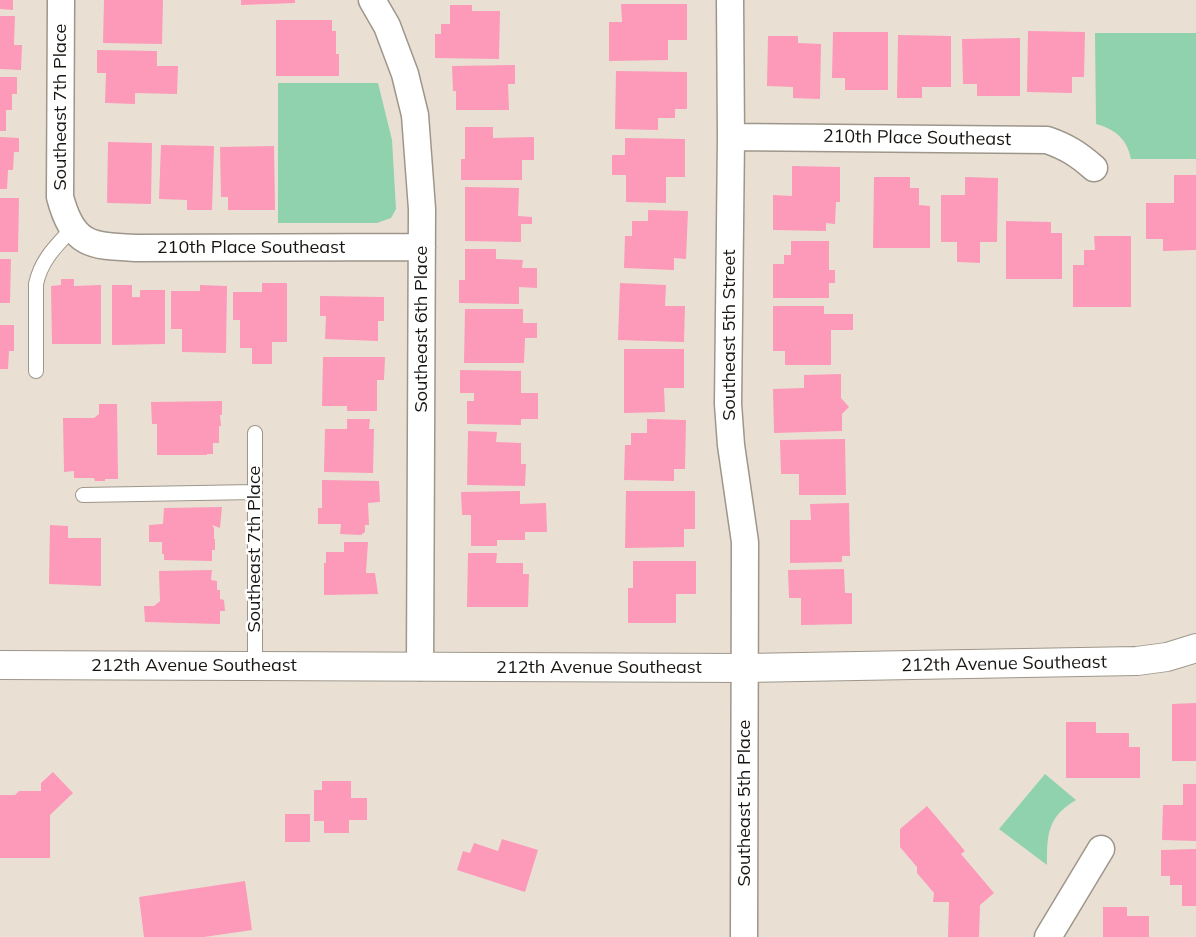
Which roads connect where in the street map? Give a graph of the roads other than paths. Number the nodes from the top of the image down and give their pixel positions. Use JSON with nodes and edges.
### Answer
{"nodes":[{"id":1,"x":61,"y":0,"type":"edge"},
{"id":2,"x":372,"y":0,"type":"edge"},
{"id":3,"x":730,"y":0,"type":"edge"},
{"id":4,"x":731,"y":137,"type":"junction"},
{"id":5,"x":1094,"y":168,"type":"dead end"},
{"id":6,"x":76,"y":233,"type":"junction"},
{"id":7,"x":422,"y":248,"type":"junction"},
{"id":8,"x":36,"y":371,"type":"dead end"},
{"id":9,"x":255,"y":433,"type":"dead end"},
{"id":10,"x":255,"y":492,"type":"junction"},
{"id":11,"x":83,"y":495,"type":"dead end"},
{"id":12,"x":1196,"y":648,"type":"edge"},
{"id":13,"x":0,"y":665,"type":"edge"},
{"id":14,"x":255,"y":666,"type":"junction"},
{"id":15,"x":420,"y":667,"type":"junction"},
{"id":16,"x":745,"y":668,"type":"junction"},
{"id":17,"x":1101,"y":849,"type":"dead end"},
{"id":18,"x":744,"y":937,"type":"edge"},
{"id":19,"x":1048,"y":937,"type":"edge"}],
"edges":[{"from":1,"to":6,"type":"street","name":"Southeast 7th Place"},
{"from":2,"to":7,"type":"street","name":"Southeast 6th Place"},
{"from":3,"to":4,"type":"street","name":"Southeast 5th Street"},
{"from":4,"to":5,"type":"street","name":"210th Place Southeast"},
{"from":4,"to":16,"type":"street","name":"Southeast 5th Street"},
{"from":6,"to":7,"type":"street","name":"210th Place Southeast"},
{"from":6,"to":8,"type":"lane"},
{"from":7,"to":15,"type":"street","name":"Southeast 6th Place"},
{"from":9,"to":10,"type":"lane","name":"Southeast 7th Place"},
{"from":10,"to":11,"type":"lane"},
{"from":10,"to":14,"type":"lane","name":"Southeast 7th Place"},
{"from":12,"to":16,"type":"street","name":"212th Avenue Southeast"},
{"from":13,"to":14,"type":"street","name":"212th Avenue Southeast"},
{"from":14,"to":15,"type":"street","name":"212th Avenue Southeast"},
{"from":15,"to":16,"type":"street","name":"212th Avenue Southeast"},
{"from":16,"to":18,"type":"street","name":"Southeast 5th Place"},
{"from":17,"to":19,"type":"street"}]}
